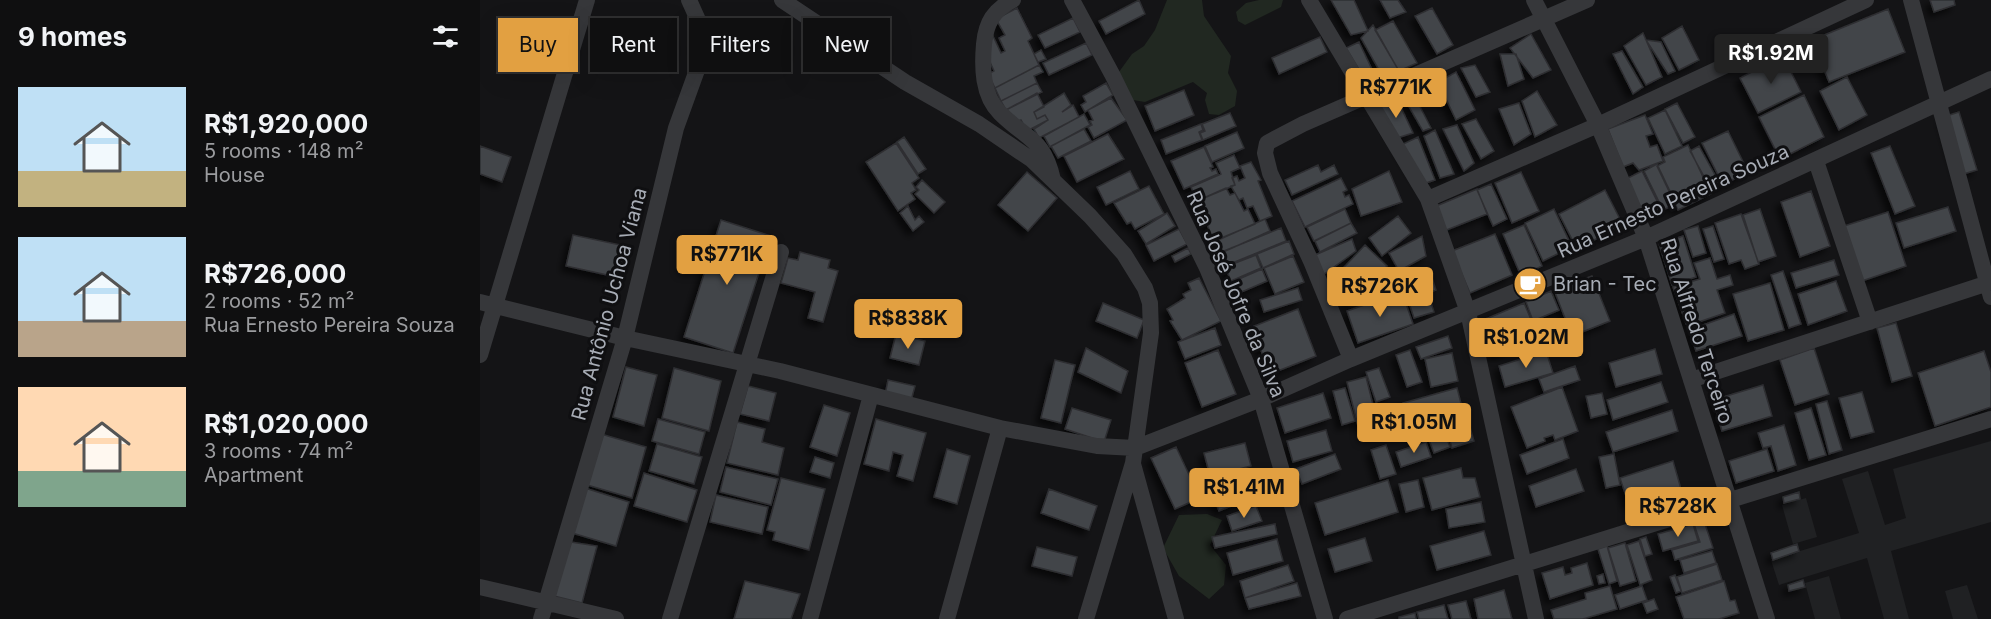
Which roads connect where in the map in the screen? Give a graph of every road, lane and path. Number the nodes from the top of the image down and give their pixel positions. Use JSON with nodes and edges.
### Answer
{"nodes":[{"id":1,"x":587,"y":0,"type":"edge"},
{"id":2,"x":689,"y":0,"type":"edge"},
{"id":3,"x":782,"y":0,"type":"edge"},
{"id":4,"x":1013,"y":0,"type":"edge"},
{"id":5,"x":1072,"y":0,"type":"edge"},
{"id":6,"x":1309,"y":0,"type":"edge"},
{"id":7,"x":1534,"y":0,"type":"edge"},
{"id":8,"x":1587,"y":0,"type":"edge"},
{"id":9,"x":1866,"y":0,"type":"edge"},
{"id":10,"x":1911,"y":0,"type":"edge"},
{"id":11,"x":992,"y":7,"type":"edge"},
{"id":12,"x":1543,"y":19,"type":"junction"},
{"id":13,"x":1991,"y":79,"type":"edge"},
{"id":14,"x":1366,"y":98,"type":"junction"},
{"id":15,"x":1938,"y":105,"type":"junction"},
{"id":16,"x":1598,"y":125,"type":"junction"},
{"id":17,"x":1816,"y":161,"type":"junction"},
{"id":18,"x":1053,"y":181,"type":"junction"},
{"id":19,"x":1428,"y":199,"type":"junction"},
{"id":20,"x":1646,"y":238,"type":"junction"},
{"id":21,"x":782,"y":252,"type":"dead end"},
{"id":22,"x":1990,"y":288,"type":"edge"},
{"id":23,"x":488,"y":304,"type":"edge"},
{"id":24,"x":1468,"y":312,"type":"junction"},
{"id":25,"x":1870,"y":322,"type":"junction"},
{"id":26,"x":625,"y":338,"type":"junction"},
{"id":27,"x":480,"y":355,"type":"edge"},
{"id":28,"x":1351,"y":359,"type":"junction"},
{"id":29,"x":747,"y":364,"type":"junction"},
{"id":30,"x":1691,"y":381,"type":"junction"},
{"id":31,"x":871,"y":395,"type":"junction"},
{"id":32,"x":1261,"y":399,"type":"junction"},
{"id":33,"x":1991,"y":419,"type":"edge"},
{"id":34,"x":1000,"y":428,"type":"junction"},
{"id":35,"x":1134,"y":455,"type":"junction"},
{"id":36,"x":1729,"y":498,"type":"junction"},
{"id":37,"x":1524,"y":563,"type":"junction"},
{"id":38,"x":480,"y":587,"type":"edge"},
{"id":39,"x":544,"y":612,"type":"edge"},
{"id":40,"x":616,"y":619,"type":"edge"},
{"id":41,"x":670,"y":619,"type":"edge"},
{"id":42,"x":810,"y":619,"type":"edge"},
{"id":43,"x":947,"y":619,"type":"edge"},
{"id":44,"x":1086,"y":619,"type":"edge"},
{"id":45,"x":1176,"y":619,"type":"edge"},
{"id":46,"x":1324,"y":619,"type":"edge"},
{"id":47,"x":1347,"y":619,"type":"edge"},
{"id":48,"x":1536,"y":619,"type":"edge"},
{"id":49,"x":1767,"y":619,"type":"edge"}],
"edges":[{"from":1,"to":23,"type":"street"},
{"from":2,"to":26,"type":"street","name":"Rua Antônio Uchoa Viana"},
{"from":3,"to":18,"type":"street"},
{"from":4,"to":11,"type":"street"},
{"from":5,"to":32,"type":"street","name":"Rua José Jofre da Silva"},
{"from":6,"to":14,"type":"street"},
{"from":7,"to":12,"type":"street","name":"Rua Alfredo Terceiro"},
{"from":8,"to":12,"type":"street"},
{"from":9,"to":16,"type":"street"},
{"from":10,"to":15,"type":"street"},
{"from":11,"to":18,"type":"street"},
{"from":12,"to":14,"type":"street"},
{"from":12,"to":16,"type":"street","name":"Rua Alfredo Terceiro"},
{"from":13,"to":15,"type":"street","name":"Rua Ernesto Pereira Souza"},
{"from":14,"to":19,"type":"street"},
{"from":14,"to":28,"type":"street"},
{"from":15,"to":17,"type":"street","name":"Rua Ernesto Pereira Souza"},
{"from":15,"to":22,"type":"street"},
{"from":16,"to":19,"type":"street"},
{"from":16,"to":20,"type":"street","name":"Rua Alfredo Terceiro"},
{"from":17,"to":20,"type":"street","name":"Rua Ernesto Pereira Souza"},
{"from":17,"to":25,"type":"street"},
{"from":18,"to":35,"type":"street"},
{"from":19,"to":24,"type":"street"},
{"from":20,"to":24,"type":"street","name":"Rua Ernesto Pereira Souza"},
{"from":20,"to":30,"type":"street","name":"Rua Alfredo Terceiro"},
{"from":21,"to":29,"type":"street"},
{"from":22,"to":25,"type":"street"},
{"from":23,"to":26,"type":"street"},
{"from":23,"to":27,"type":"street"},
{"from":24,"to":28,"type":"street","name":"Rua Ernesto Pereira Souza"},
{"from":24,"to":37,"type":"street"},
{"from":25,"to":30,"type":"street"},
{"from":26,"to":29,"type":"street"},
{"from":26,"to":39,"type":"street","name":"Rua Antônio Uchoa Viana"},
{"from":28,"to":32,"type":"street","name":"Rua Ernesto Pereira Souza"},
{"from":29,"to":31,"type":"street"},
{"from":29,"to":41,"type":"street"},
{"from":30,"to":36,"type":"street","name":"Rua Alfredo Terceiro"},
{"from":31,"to":34,"type":"street"},
{"from":31,"to":42,"type":"street"},
{"from":32,"to":35,"type":"street","name":"Rua Ernesto Pereira Souza"},
{"from":32,"to":46,"type":"street","name":"Rua José Jofre da Silva"},
{"from":33,"to":36,"type":"street"},
{"from":34,"to":35,"type":"street"},
{"from":34,"to":43,"type":"street"},
{"from":35,"to":44,"type":"street"},
{"from":35,"to":45,"type":"street"},
{"from":36,"to":37,"type":"street"},
{"from":36,"to":49,"type":"street","name":"Rua Alfredo Terceiro"},
{"from":37,"to":47,"type":"street"},
{"from":37,"to":48,"type":"street"},
{"from":38,"to":39,"type":"street"},
{"from":39,"to":40,"type":"street"}]}
